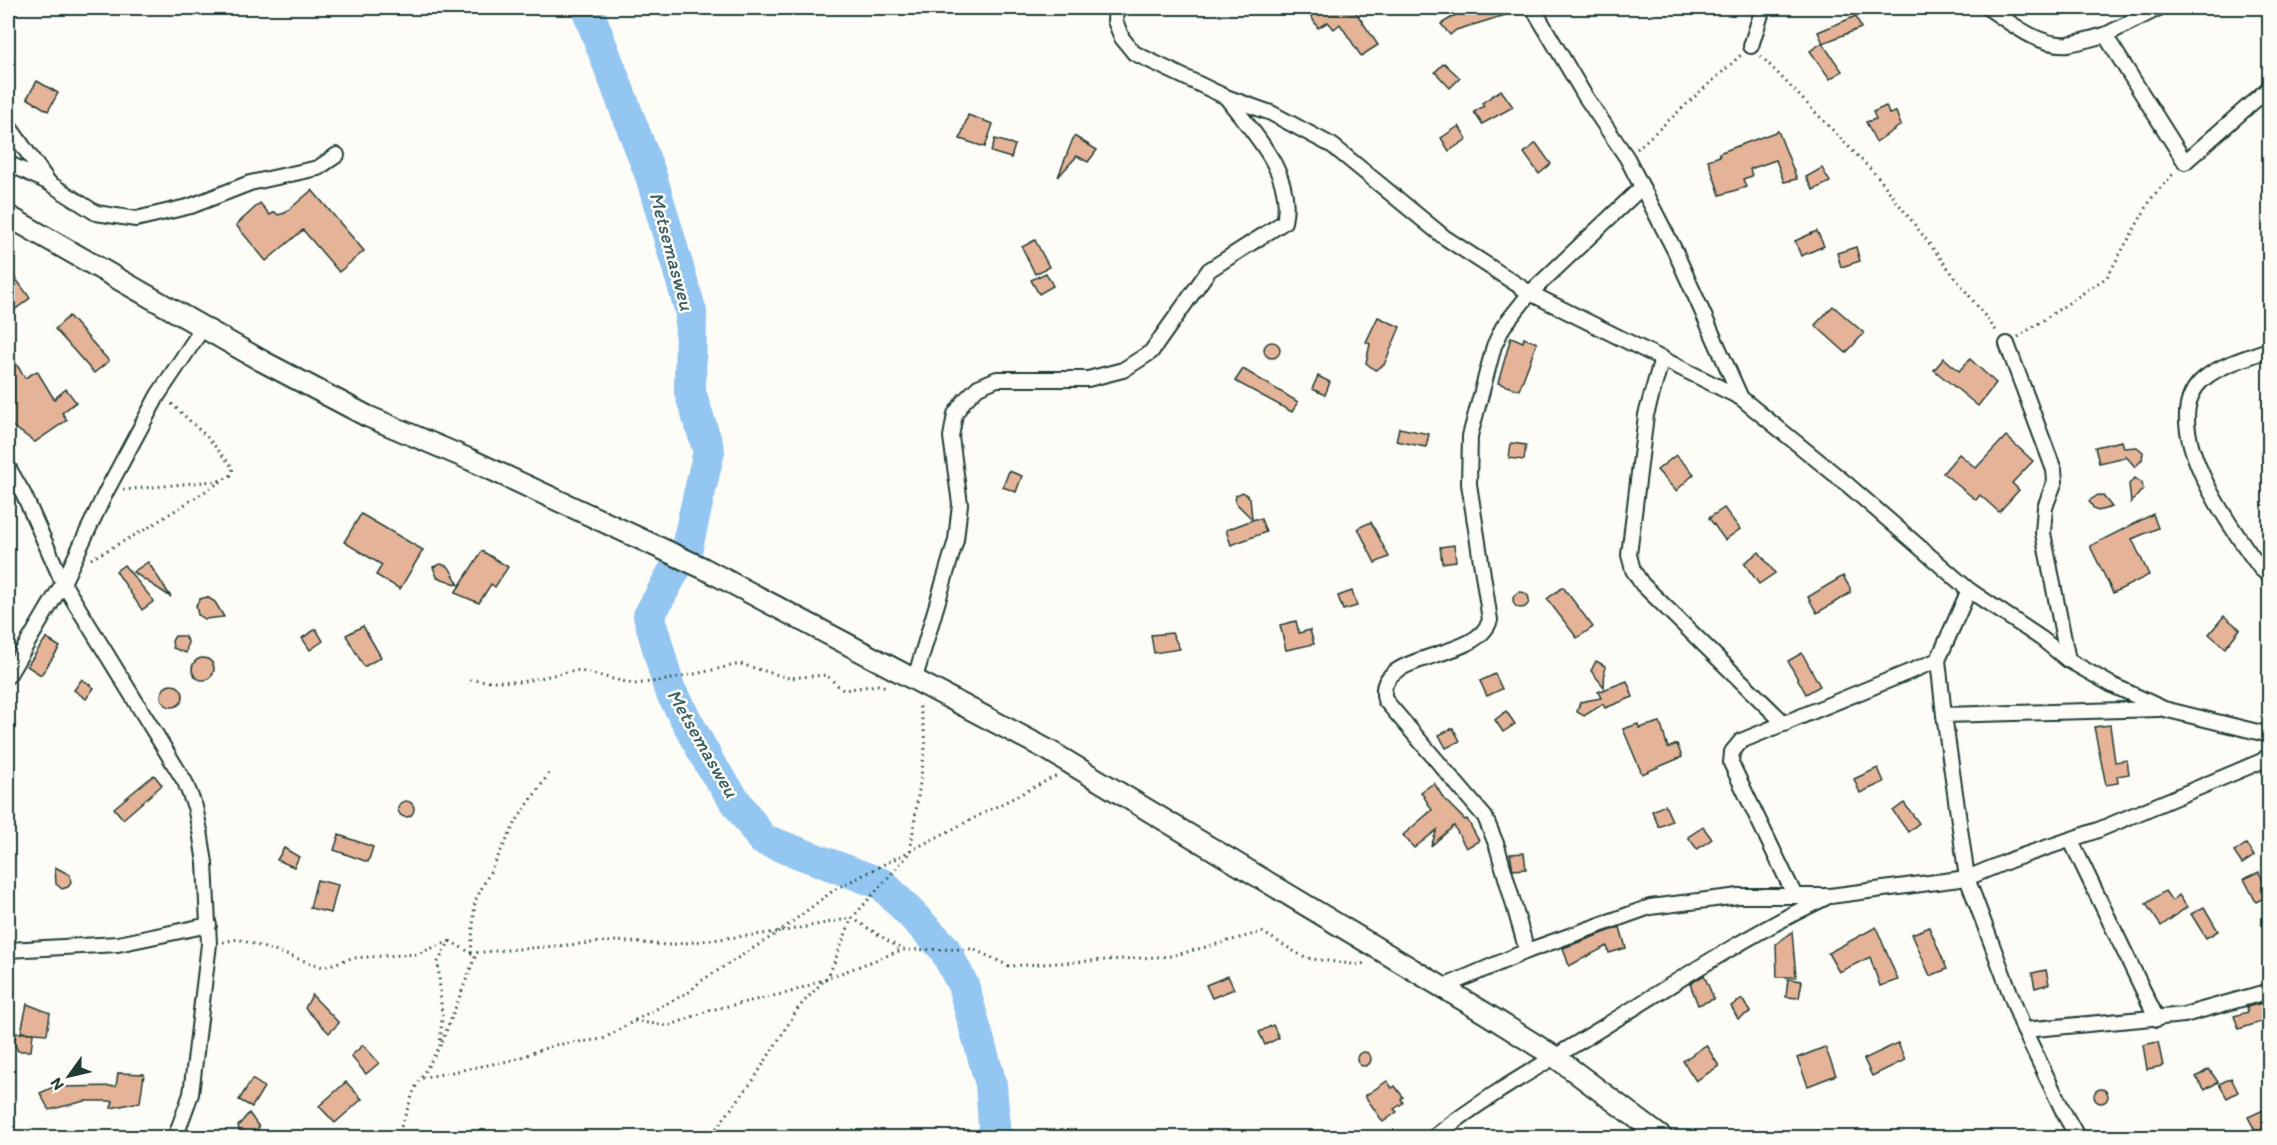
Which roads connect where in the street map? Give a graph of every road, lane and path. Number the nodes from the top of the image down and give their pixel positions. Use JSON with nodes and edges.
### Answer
{"nodes":[{"id":1,"x":1116,"y":8,"type":"edge"},
{"id":2,"x":1533,"y":8,"type":"edge"},
{"id":3,"x":1763,"y":8,"type":"edge"},
{"id":4,"x":1988,"y":8,"type":"edge"},
{"id":5,"x":2159,"y":8,"type":"edge"},
{"id":6,"x":2105,"y":35,"type":"junction"},
{"id":7,"x":1751,"y":46,"type":"junction"},
{"id":8,"x":2270,"y":87,"type":"edge"},
{"id":9,"x":1226,"y":98,"type":"junction"},
{"id":10,"x":8,"y":123,"type":"edge"},
{"id":11,"x":337,"y":155,"type":"dead end"},
{"id":12,"x":1627,"y":158,"type":"junction"},
{"id":13,"x":2185,"y":162,"type":"junction"},
{"id":14,"x":8,"y":163,"type":"edge"},
{"id":15,"x":49,"y":183,"type":"junction"},
{"id":16,"x":1642,"y":187,"type":"junction"},
{"id":17,"x":8,"y":216,"type":"edge"},
{"id":18,"x":1530,"y":293,"type":"junction"},
{"id":19,"x":202,"y":329,"type":"junction"},
{"id":20,"x":2007,"y":345,"type":"junction"},
{"id":21,"x":2270,"y":349,"type":"edge"},
{"id":22,"x":1662,"y":358,"type":"junction"},
{"id":23,"x":158,"y":395,"type":"junction"},
{"id":24,"x":1742,"y":398,"type":"junction"},
{"id":25,"x":8,"y":467,"type":"edge"},
{"id":26,"x":226,"y":480,"type":"junction"},
{"id":27,"x":106,"y":492,"type":"junction"},
{"id":28,"x":2270,"y":576,"type":"edge"},
{"id":29,"x":66,"y":577,"type":"junction"},
{"id":30,"x":1969,"y":590,"type":"junction"},
{"id":31,"x":1938,"y":660,"type":"junction"},
{"id":32,"x":2068,"y":660,"type":"junction"},
{"id":33,"x":8,"y":676,"type":"edge"},
{"id":34,"x":915,"y":678,"type":"junction"},
{"id":35,"x":470,"y":680,"type":"dead end"},
{"id":36,"x":888,"y":687,"type":"dead end"},
{"id":37,"x":2164,"y":709,"type":"junction"},
{"id":38,"x":1944,"y":715,"type":"junction"},
{"id":39,"x":1785,"y":724,"type":"junction"},
{"id":40,"x":2270,"y":735,"type":"edge"},
{"id":41,"x":2270,"y":754,"type":"edge"},
{"id":42,"x":1076,"y":767,"type":"junction"},
{"id":43,"x":550,"y":772,"type":"dead end"},
{"id":44,"x":2071,"y":841,"type":"junction"},
{"id":45,"x":910,"y":853,"type":"junction"},
{"id":46,"x":1967,"y":878,"type":"junction"},
{"id":47,"x":1795,"y":896,"type":"junction"},
{"id":48,"x":1830,"y":896,"type":"junction"},
{"id":49,"x":852,"y":918,"type":"junction"},
{"id":50,"x":209,"y":925,"type":"junction"},
{"id":51,"x":779,"y":932,"type":"junction"},
{"id":52,"x":450,"y":940,"type":"junction"},
{"id":53,"x":209,"y":944,"type":"junction"},
{"id":54,"x":8,"y":950,"type":"edge"},
{"id":55,"x":902,"y":950,"type":"junction"},
{"id":56,"x":1527,"y":951,"type":"junction"},
{"id":57,"x":471,"y":952,"type":"junction"},
{"id":58,"x":477,"y":952,"type":"junction"},
{"id":59,"x":1389,"y":953,"type":"junction"},
{"id":60,"x":829,"y":975,"type":"junction"},
{"id":61,"x":1443,"y":987,"type":"junction"},
{"id":62,"x":2270,"y":991,"type":"edge"},
{"id":63,"x":2157,"y":1019,"type":"junction"},
{"id":64,"x":634,"y":1021,"type":"junction"},
{"id":65,"x":2024,"y":1030,"type":"junction"},
{"id":66,"x":440,"y":1046,"type":"junction"},
{"id":67,"x":1555,"y":1057,"type":"junction"},
{"id":68,"x":422,"y":1078,"type":"junction"},
{"id":69,"x":175,"y":1137,"type":"edge"},
{"id":70,"x":397,"y":1137,"type":"edge"},
{"id":71,"x":709,"y":1137,"type":"edge"},
{"id":72,"x":1433,"y":1137,"type":"edge"},
{"id":73,"x":1663,"y":1137,"type":"edge"},
{"id":74,"x":2078,"y":1137,"type":"edge"}],
"edges":[{"from":1,"to":9,"type":"street"},
{"from":2,"to":12,"type":"street"},
{"from":3,"to":7,"type":"street"},
{"from":4,"to":6,"type":"street"},
{"from":5,"to":6,"type":"street"},
{"from":6,"to":13,"type":"street"},
{"from":7,"to":12,"type":"path"},
{"from":7,"to":20,"type":"path"},
{"from":8,"to":13,"type":"street"},
{"from":9,"to":18,"type":"street"},
{"from":9,"to":34,"type":"street"},
{"from":10,"to":15,"type":"street"},
{"from":11,"to":15,"type":"street"},
{"from":12,"to":16,"type":"street"},
{"from":13,"to":20,"type":"path"},
{"from":14,"to":15,"type":"street"},
{"from":16,"to":18,"type":"street"},
{"from":16,"to":24,"type":"street"},
{"from":17,"to":19,"type":"street"},
{"from":18,"to":22,"type":"street"},
{"from":18,"to":56,"type":"street"},
{"from":19,"to":23,"type":"street"},
{"from":19,"to":34,"type":"street"},
{"from":20,"to":32,"type":"street"},
{"from":21,"to":28,"type":"street"},
{"from":22,"to":24,"type":"street"},
{"from":22,"to":39,"type":"street"},
{"from":23,"to":26,"type":"path"},
{"from":23,"to":27,"type":"street"},
{"from":24,"to":30,"type":"street"},
{"from":25,"to":29,"type":"street"},
{"from":26,"to":27,"type":"path"},
{"from":26,"to":29,"type":"path"},
{"from":27,"to":29,"type":"street"},
{"from":29,"to":33,"type":"street"},
{"from":29,"to":50,"type":"street"},
{"from":30,"to":31,"type":"street"},
{"from":30,"to":32,"type":"street"},
{"from":31,"to":38,"type":"street"},
{"from":31,"to":39,"type":"street"},
{"from":32,"to":37,"type":"street"},
{"from":34,"to":42,"type":"street"},
{"from":34,"to":45,"type":"path"},
{"from":35,"to":36,"type":"path"},
{"from":37,"to":38,"type":"street"},
{"from":37,"to":40,"type":"street"},
{"from":38,"to":46,"type":"street"},
{"from":39,"to":47,"type":"street"},
{"from":41,"to":44,"type":"street"},
{"from":42,"to":45,"type":"path"},
{"from":42,"to":59,"type":"street"},
{"from":43,"to":57,"type":"path"},
{"from":44,"to":46,"type":"street"},
{"from":44,"to":63,"type":"street"},
{"from":45,"to":49,"type":"path"},
{"from":45,"to":51,"type":"path"},
{"from":46,"to":48,"type":"street"},
{"from":46,"to":65,"type":"street"},
{"from":47,"to":48,"type":"street"},
{"from":47,"to":56,"type":"street"},
{"from":48,"to":67,"type":"street"},
{"from":49,"to":51,"type":"path"},
{"from":49,"to":55,"type":"path"},
{"from":49,"to":60,"type":"path"},
{"from":50,"to":53,"type":"street"},
{"from":50,"to":54,"type":"street"},
{"from":51,"to":58,"type":"path"},
{"from":51,"to":64,"type":"path"},
{"from":52,"to":53,"type":"path"},
{"from":52,"to":57,"type":"path"},
{"from":52,"to":66,"type":"path"},
{"from":53,"to":69,"type":"street"},
{"from":55,"to":59,"type":"path"},
{"from":55,"to":60,"type":"path"},
{"from":56,"to":61,"type":"street"},
{"from":57,"to":58,"type":"path"},
{"from":58,"to":66,"type":"path"},
{"from":59,"to":61,"type":"street"},
{"from":60,"to":64,"type":"path"},
{"from":60,"to":71,"type":"path"},
{"from":61,"to":67,"type":"street"},
{"from":62,"to":63,"type":"street"},
{"from":63,"to":65,"type":"street"},
{"from":64,"to":68,"type":"path"},
{"from":65,"to":74,"type":"street"},
{"from":66,"to":68,"type":"path"},
{"from":67,"to":72,"type":"street"},
{"from":67,"to":73,"type":"street"},
{"from":68,"to":70,"type":"path"}]}
